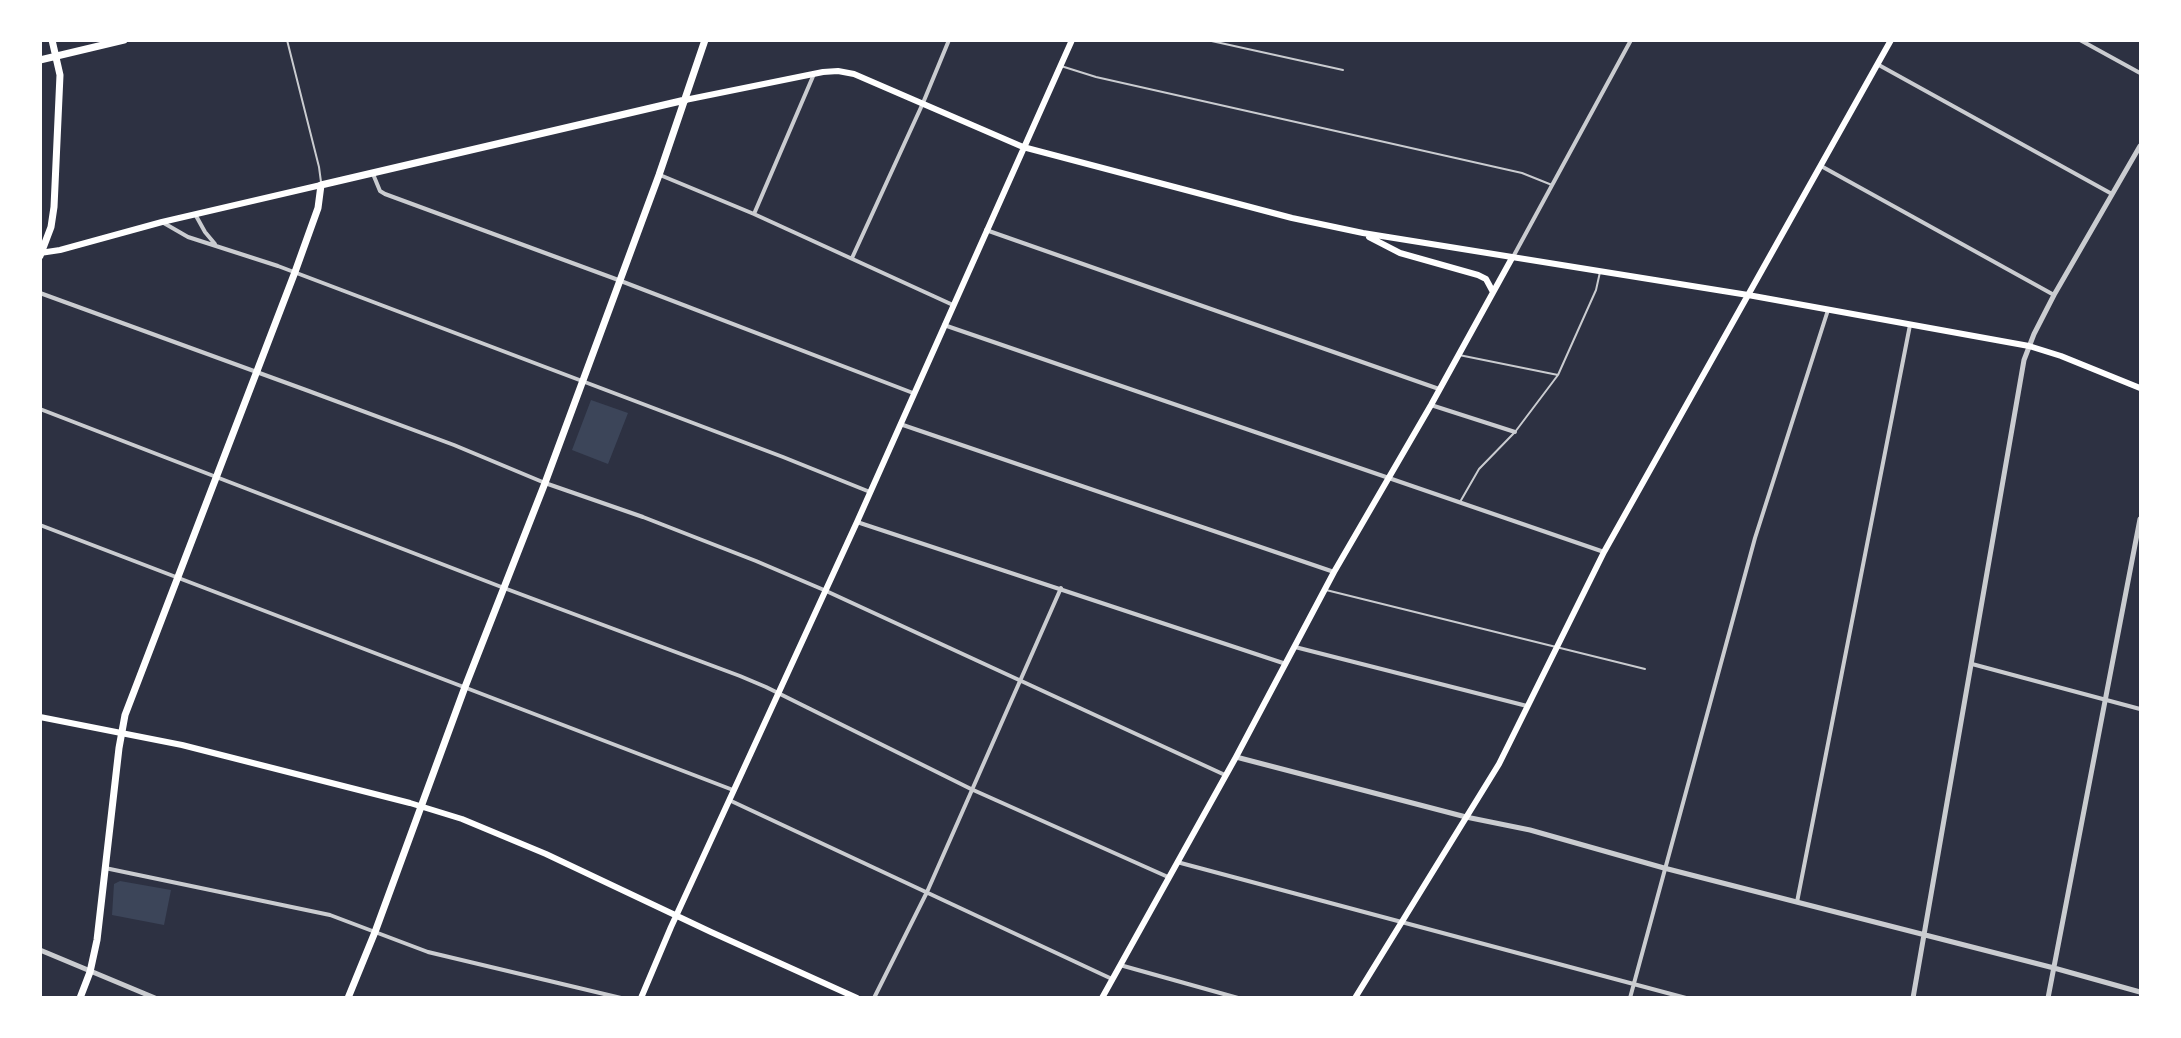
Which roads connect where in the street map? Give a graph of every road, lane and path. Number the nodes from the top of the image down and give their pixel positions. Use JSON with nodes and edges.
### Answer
{"nodes":[{"id":1,"x":52,"y":40,"type":"edge"},
{"id":2,"x":124,"y":40,"type":"edge"},
{"id":3,"x":287,"y":40,"type":"edge"},
{"id":4,"x":705,"y":40,"type":"edge"},
{"id":5,"x":949,"y":40,"type":"edge"},
{"id":6,"x":1072,"y":40,"type":"edge"},
{"id":7,"x":1207,"y":40,"type":"edge"},
{"id":8,"x":1631,"y":40,"type":"edge"},
{"id":9,"x":1891,"y":40,"type":"edge"},
{"id":10,"x":2080,"y":40,"type":"edge"},
{"id":11,"x":57,"y":56,"type":"junction"},
{"id":12,"x":40,"y":60,"type":"edge"},
{"id":13,"x":1877,"y":64,"type":"junction"},
{"id":14,"x":1061,"y":66,"type":"junction"},
{"id":15,"x":1343,"y":70,"type":"dead end"},
{"id":16,"x":2140,"y":73,"type":"edge"},
{"id":17,"x":814,"y":74,"type":"junction"},
{"id":18,"x":685,"y":100,"type":"junction"},
{"id":19,"x":923,"y":103,"type":"junction"},
{"id":20,"x":2140,"y":146,"type":"edge"},
{"id":21,"x":1023,"y":147,"type":"junction"},
{"id":22,"x":1821,"y":166,"type":"junction"},
{"id":23,"x":373,"y":173,"type":"junction"},
{"id":24,"x":659,"y":175,"type":"junction"},
{"id":25,"x":321,"y":185,"type":"junction"},
{"id":26,"x":1552,"y":185,"type":"junction"},
{"id":27,"x":2112,"y":194,"type":"junction"},
{"id":28,"x":195,"y":214,"type":"junction"},
{"id":29,"x":754,"y":214,"type":"junction"},
{"id":30,"x":162,"y":222,"type":"junction"},
{"id":31,"x":986,"y":230,"type":"junction"},
{"id":32,"x":1363,"y":233,"type":"junction"},
{"id":33,"x":215,"y":244,"type":"junction"},
{"id":34,"x":41,"y":254,"type":"edge"},
{"id":35,"x":852,"y":258,"type":"junction"},
{"id":36,"x":1512,"y":258,"type":"junction"},
{"id":37,"x":1600,"y":271,"type":"junction"},
{"id":38,"x":295,"y":272,"type":"junction"},
{"id":39,"x":619,"y":281,"type":"junction"},
{"id":40,"x":1493,"y":292,"type":"junction"},
{"id":41,"x":40,"y":293,"type":"edge"},
{"id":42,"x":1748,"y":295,"type":"junction"},
{"id":43,"x":2054,"y":295,"type":"junction"},
{"id":44,"x":952,"y":305,"type":"junction"},
{"id":45,"x":1828,"y":310,"type":"junction"},
{"id":46,"x":944,"y":325,"type":"junction"},
{"id":47,"x":1910,"y":325,"type":"junction"},
{"id":48,"x":2029,"y":346,"type":"junction"},
{"id":49,"x":1459,"y":355,"type":"junction"},
{"id":50,"x":257,"y":372,"type":"junction"},
{"id":51,"x":1558,"y":375,"type":"junction"},
{"id":52,"x":582,"y":381,"type":"junction"},
{"id":53,"x":2140,"y":388,"type":"edge"},
{"id":54,"x":1439,"y":389,"type":"junction"},
{"id":55,"x":913,"y":393,"type":"junction"},
{"id":56,"x":1431,"y":405,"type":"junction"},
{"id":57,"x":40,"y":409,"type":"edge"},
{"id":58,"x":899,"y":424,"type":"junction"},
{"id":59,"x":1515,"y":432,"type":"junction"},
{"id":60,"x":216,"y":477,"type":"junction"},
{"id":61,"x":1388,"y":478,"type":"junction"},
{"id":62,"x":545,"y":483,"type":"junction"},
{"id":63,"x":870,"y":492,"type":"junction"},
{"id":64,"x":1460,"y":502,"type":"junction"},
{"id":65,"x":2140,"y":519,"type":"edge"},
{"id":66,"x":857,"y":522,"type":"junction"},
{"id":67,"x":40,"y":525,"type":"edge"},
{"id":68,"x":1604,"y":552,"type":"junction"},
{"id":69,"x":1335,"y":572,"type":"junction"},
{"id":70,"x":177,"y":577,"type":"junction"},
{"id":71,"x":504,"y":588,"type":"junction"},
{"id":72,"x":1061,"y":588,"type":"junction"},
{"id":73,"x":824,"y":590,"type":"junction"},
{"id":74,"x":1326,"y":590,"type":"junction"},
{"id":75,"x":1295,"y":647,"type":"junction"},
{"id":76,"x":1556,"y":648,"type":"junction"},
{"id":77,"x":1971,"y":663,"type":"junction"},
{"id":78,"x":1286,"y":664,"type":"junction"},
{"id":79,"x":1645,"y":669,"type":"dead end"},
{"id":80,"x":1020,"y":681,"type":"junction"},
{"id":81,"x":465,"y":687,"type":"junction"},
{"id":82,"x":778,"y":693,"type":"junction"},
{"id":83,"x":2105,"y":701,"type":"junction"},
{"id":84,"x":1528,"y":706,"type":"junction"},
{"id":85,"x":2140,"y":709,"type":"edge"},
{"id":86,"x":40,"y":717,"type":"edge"},
{"id":87,"x":121,"y":732,"type":"junction"},
{"id":88,"x":1236,"y":757,"type":"junction"},
{"id":89,"x":1225,"y":775,"type":"junction"},
{"id":90,"x":971,"y":789,"type":"junction"},
{"id":91,"x":733,"y":790,"type":"junction"},
{"id":92,"x":729,"y":800,"type":"junction"},
{"id":93,"x":423,"y":807,"type":"junction"},
{"id":94,"x":1466,"y":817,"type":"junction"},
{"id":95,"x":1177,"y":862,"type":"junction"},
{"id":96,"x":105,"y":868,"type":"junction"},
{"id":97,"x":1664,"y":868,"type":"junction"},
{"id":98,"x":1168,"y":877,"type":"junction"},
{"id":99,"x":927,"y":892,"type":"junction"},
{"id":100,"x":1797,"y":902,"type":"junction"},
{"id":101,"x":677,"y":915,"type":"junction"},
{"id":102,"x":1402,"y":922,"type":"junction"},
{"id":103,"x":375,"y":932,"type":"junction"},
{"id":104,"x":1924,"y":934,"type":"junction"},
{"id":105,"x":40,"y":950,"type":"edge"},
{"id":106,"x":1119,"y":965,"type":"junction"},
{"id":107,"x":2054,"y":968,"type":"junction"},
{"id":108,"x":90,"y":972,"type":"junction"},
{"id":109,"x":1112,"y":979,"type":"junction"},
{"id":110,"x":1633,"y":984,"type":"junction"},
{"id":111,"x":2140,"y":992,"type":"edge"},
{"id":112,"x":80,"y":998,"type":"edge"},
{"id":113,"x":155,"y":998,"type":"edge"},
{"id":114,"x":348,"y":998,"type":"edge"},
{"id":115,"x":621,"y":998,"type":"edge"},
{"id":116,"x":641,"y":998,"type":"edge"},
{"id":117,"x":856,"y":998,"type":"edge"},
{"id":118,"x":874,"y":998,"type":"edge"},
{"id":119,"x":1102,"y":998,"type":"edge"},
{"id":120,"x":1238,"y":998,"type":"edge"},
{"id":121,"x":1355,"y":998,"type":"edge"},
{"id":122,"x":1630,"y":998,"type":"edge"},
{"id":123,"x":1686,"y":998,"type":"edge"},
{"id":124,"x":1913,"y":998,"type":"edge"},
{"id":125,"x":2048,"y":998,"type":"edge"}],
"edges":[{"from":1,"to":11,"type":"main road"},
{"from":2,"to":11,"type":"main road"},
{"from":3,"to":25,"type":"lane"},
{"from":4,"to":18,"type":"main road"},
{"from":5,"to":19,"type":"street"},
{"from":6,"to":14,"type":"main road"},
{"from":7,"to":15,"type":"lane"},
{"from":8,"to":26,"type":"street"},
{"from":9,"to":13,"type":"main road"},
{"from":10,"to":16,"type":"street"},
{"from":11,"to":12,"type":"main road"},
{"from":11,"to":34,"type":"main road"},
{"from":13,"to":22,"type":"main road"},
{"from":13,"to":27,"type":"street"},
{"from":14,"to":21,"type":"main road"},
{"from":14,"to":26,"type":"lane"},
{"from":17,"to":18,"type":"main road"},
{"from":17,"to":19,"type":"main road"},
{"from":17,"to":29,"type":"street"},
{"from":18,"to":23,"type":"main road"},
{"from":18,"to":24,"type":"main road"},
{"from":19,"to":21,"type":"main road"},
{"from":19,"to":35,"type":"street"},
{"from":20,"to":27,"type":"street"},
{"from":21,"to":31,"type":"main road"},
{"from":21,"to":32,"type":"main road"},
{"from":22,"to":42,"type":"main road"},
{"from":22,"to":43,"type":"street"},
{"from":23,"to":25,"type":"main road"},
{"from":23,"to":39,"type":"street"},
{"from":24,"to":29,"type":"street"},
{"from":24,"to":39,"type":"main road"},
{"from":25,"to":28,"type":"main road"},
{"from":25,"to":38,"type":"main road"},
{"from":26,"to":36,"type":"street"},
{"from":27,"to":43,"type":"street"},
{"from":28,"to":30,"type":"main road"},
{"from":28,"to":33,"type":"street"},
{"from":29,"to":35,"type":"street"},
{"from":30,"to":33,"type":"street"},
{"from":30,"to":34,"type":"main road"},
{"from":31,"to":44,"type":"main road"},
{"from":31,"to":54,"type":"street"},
{"from":32,"to":36,"type":"main road"},
{"from":32,"to":40,"type":"main road"},
{"from":33,"to":38,"type":"street"},
{"from":35,"to":44,"type":"street"},
{"from":36,"to":37,"type":"main road"},
{"from":36,"to":40,"type":"main road"},
{"from":37,"to":42,"type":"main road"},
{"from":37,"to":51,"type":"lane"},
{"from":38,"to":50,"type":"main road"},
{"from":38,"to":52,"type":"street"},
{"from":39,"to":52,"type":"main road"},
{"from":39,"to":55,"type":"street"},
{"from":40,"to":49,"type":"main road"},
{"from":41,"to":50,"type":"street"},
{"from":42,"to":45,"type":"main road"},
{"from":42,"to":68,"type":"main road"},
{"from":43,"to":48,"type":"street"},
{"from":44,"to":46,"type":"main road"},
{"from":45,"to":47,"type":"main road"},
{"from":45,"to":97,"type":"street"},
{"from":46,"to":55,"type":"main road"},
{"from":46,"to":61,"type":"street"},
{"from":47,"to":48,"type":"main road"},
{"from":47,"to":100,"type":"street"},
{"from":48,"to":53,"type":"main road"},
{"from":48,"to":77,"type":"street"},
{"from":49,"to":51,"type":"lane"},
{"from":49,"to":54,"type":"main road"},
{"from":50,"to":60,"type":"main road"},
{"from":50,"to":62,"type":"street"},
{"from":51,"to":59,"type":"lane"},
{"from":52,"to":62,"type":"main road"},
{"from":52,"to":63,"type":"street"},
{"from":54,"to":56,"type":"main road"},
{"from":55,"to":58,"type":"main road"},
{"from":56,"to":59,"type":"street"},
{"from":56,"to":61,"type":"main road"},
{"from":57,"to":60,"type":"street"},
{"from":58,"to":63,"type":"main road"},
{"from":58,"to":69,"type":"street"},
{"from":59,"to":64,"type":"lane"},
{"from":60,"to":70,"type":"main road"},
{"from":60,"to":71,"type":"street"},
{"from":61,"to":64,"type":"street"},
{"from":61,"to":69,"type":"main road"},
{"from":62,"to":71,"type":"main road"},
{"from":62,"to":73,"type":"street"},
{"from":63,"to":66,"type":"main road"},
{"from":64,"to":68,"type":"street"},
{"from":65,"to":83,"type":"street"},
{"from":66,"to":72,"type":"street"},
{"from":66,"to":73,"type":"main road"},
{"from":67,"to":70,"type":"street"},
{"from":68,"to":76,"type":"main road"},
{"from":69,"to":74,"type":"main road"},
{"from":70,"to":81,"type":"street"},
{"from":70,"to":87,"type":"main road"},
{"from":71,"to":81,"type":"main road"},
{"from":71,"to":82,"type":"street"},
{"from":72,"to":78,"type":"street"},
{"from":72,"to":80,"type":"street"},
{"from":73,"to":80,"type":"street"},
{"from":73,"to":82,"type":"main road"},
{"from":74,"to":75,"type":"main road"},
{"from":74,"to":76,"type":"lane"},
{"from":75,"to":78,"type":"main road"},
{"from":75,"to":84,"type":"street"},
{"from":76,"to":79,"type":"lane"},
{"from":76,"to":84,"type":"main road"},
{"from":77,"to":83,"type":"street"},
{"from":77,"to":104,"type":"street"},
{"from":78,"to":88,"type":"main road"},
{"from":80,"to":89,"type":"street"},
{"from":80,"to":90,"type":"street"},
{"from":81,"to":91,"type":"street"},
{"from":81,"to":93,"type":"main road"},
{"from":82,"to":90,"type":"street"},
{"from":82,"to":91,"type":"main road"},
{"from":83,"to":85,"type":"street"},
{"from":83,"to":107,"type":"street"},
{"from":84,"to":94,"type":"main road"},
{"from":86,"to":87,"type":"main road"},
{"from":87,"to":93,"type":"main road"},
{"from":87,"to":96,"type":"main road"},
{"from":88,"to":89,"type":"main road"},
{"from":88,"to":94,"type":"street"},
{"from":89,"to":95,"type":"main road"},
{"from":90,"to":98,"type":"street"},
{"from":90,"to":99,"type":"street"},
{"from":91,"to":92,"type":"main road"},
{"from":92,"to":99,"type":"street"},
{"from":92,"to":101,"type":"main road"},
{"from":93,"to":101,"type":"main road"},
{"from":93,"to":103,"type":"main road"},
{"from":94,"to":97,"type":"street"},
{"from":94,"to":102,"type":"main road"},
{"from":95,"to":98,"type":"main road"},
{"from":95,"to":102,"type":"street"},
{"from":96,"to":103,"type":"street"},
{"from":96,"to":108,"type":"main road"},
{"from":97,"to":100,"type":"street"},
{"from":97,"to":110,"type":"street"},
{"from":98,"to":106,"type":"main road"},
{"from":99,"to":109,"type":"street"},
{"from":99,"to":118,"type":"street"},
{"from":100,"to":104,"type":"street"},
{"from":101,"to":116,"type":"main road"},
{"from":101,"to":117,"type":"main road"},
{"from":102,"to":110,"type":"street"},
{"from":102,"to":121,"type":"main road"},
{"from":103,"to":114,"type":"main road"},
{"from":103,"to":115,"type":"street"},
{"from":104,"to":107,"type":"street"},
{"from":104,"to":124,"type":"street"},
{"from":105,"to":108,"type":"street"},
{"from":106,"to":109,"type":"main road"},
{"from":106,"to":120,"type":"street"},
{"from":107,"to":111,"type":"street"},
{"from":107,"to":125,"type":"street"},
{"from":108,"to":112,"type":"main road"},
{"from":108,"to":113,"type":"street"},
{"from":109,"to":119,"type":"main road"},
{"from":110,"to":122,"type":"street"},
{"from":110,"to":123,"type":"street"}]}
